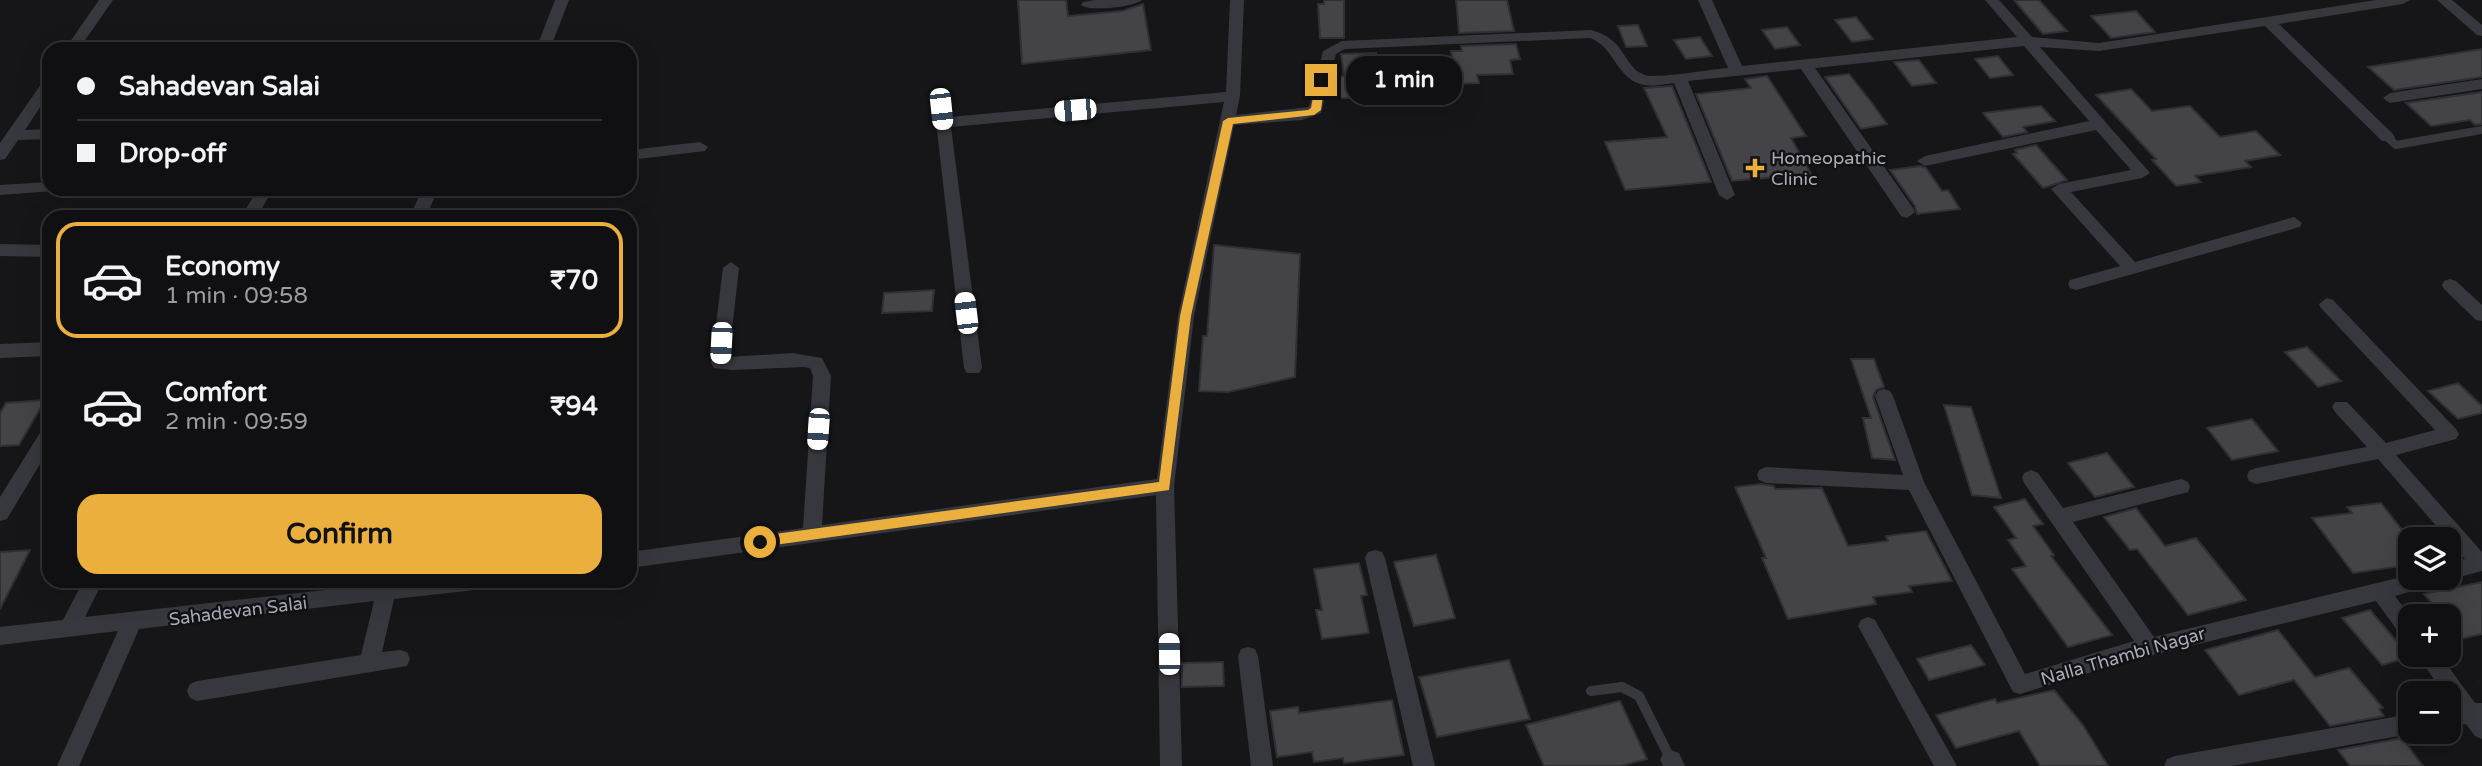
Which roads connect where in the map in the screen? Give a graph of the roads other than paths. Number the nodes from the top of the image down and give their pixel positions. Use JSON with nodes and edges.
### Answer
{"nodes":[{"id":1,"x":106,"y":0,"type":"edge"},
{"id":2,"x":562,"y":0,"type":"edge"},
{"id":3,"x":1135,"y":0,"type":"edge"},
{"id":4,"x":1237,"y":0,"type":"edge"},
{"id":5,"x":1704,"y":0,"type":"edge"},
{"id":6,"x":1992,"y":0,"type":"edge"},
{"id":7,"x":2403,"y":0,"type":"edge"},
{"id":8,"x":2444,"y":0,"type":"edge"},
{"id":9,"x":1088,"y":5,"type":"dead end"},
{"id":10,"x":2268,"y":21,"type":"junction"},
{"id":11,"x":2482,"y":32,"type":"edge"},
{"id":12,"x":2026,"y":41,"type":"junction"},
{"id":13,"x":77,"y":42,"type":"edge"},
{"id":14,"x":546,"y":42,"type":"edge"},
{"id":15,"x":1805,"y":64,"type":"junction"},
{"id":16,"x":1737,"y":71,"type":"junction"},
{"id":17,"x":1679,"y":78,"type":"junction"},
{"id":18,"x":2482,"y":84,"type":"edge"},
{"id":19,"x":42,"y":93,"type":"edge"},
{"id":20,"x":940,"y":95,"type":"dead end"},
{"id":21,"x":1234,"y":96,"type":"junction"},
{"id":22,"x":2390,"y":98,"type":"dead end"},
{"id":23,"x":1228,"y":121,"type":"junction"},
{"id":24,"x":943,"y":123,"type":"junction"},
{"id":25,"x":2099,"y":124,"type":"junction"},
{"id":26,"x":2482,"y":130,"type":"edge"},
{"id":27,"x":42,"y":134,"type":"edge"},
{"id":28,"x":13,"y":135,"type":"junction"},
{"id":29,"x":2387,"y":137,"type":"joint"},
{"id":30,"x":700,"y":148,"type":"dead end"},
{"id":31,"x":637,"y":154,"type":"edge"},
{"id":32,"x":0,"y":155,"type":"edge"},
{"id":33,"x":1926,"y":161,"type":"dead end"},
{"id":34,"x":42,"y":187,"type":"edge"},
{"id":35,"x":0,"y":190,"type":"edge"},
{"id":36,"x":1727,"y":195,"type":"dead end"},
{"id":37,"x":1907,"y":212,"type":"dead end"},
{"id":38,"x":2294,"y":223,"type":"dead end"},
{"id":39,"x":0,"y":250,"type":"edge"},
{"id":40,"x":42,"y":251,"type":"edge"},
{"id":41,"x":732,"y":268,"type":"dead end"},
{"id":42,"x":2133,"y":270,"type":"junction"},
{"id":43,"x":2076,"y":284,"type":"dead end"},
{"id":44,"x":2450,"y":285,"type":"dead end"},
{"id":45,"x":2326,"y":304,"type":"dead end"},
{"id":46,"x":2482,"y":315,"type":"edge"},
{"id":47,"x":42,"y":349,"type":"edge"},
{"id":48,"x":0,"y":351,"type":"edge"},
{"id":49,"x":973,"y":368,"type":"dead end"},
{"id":50,"x":1884,"y":396,"type":"dead end"},
{"id":51,"x":2341,"y":407,"type":"dead end"},
{"id":52,"x":42,"y":444,"type":"edge"},
{"id":53,"x":2382,"y":451,"type":"junction"},
{"id":54,"x":1766,"y":475,"type":"dead end"},
{"id":55,"x":2256,"y":476,"type":"dead end"},
{"id":56,"x":2031,"y":478,"type":"dead end"},
{"id":57,"x":1915,"y":483,"type":"junction"},
{"id":58,"x":1165,"y":486,"type":"junction"},
{"id":59,"x":2181,"y":487,"type":"dead end"},
{"id":60,"x":0,"y":513,"type":"edge"},
{"id":61,"x":2060,"y":517,"type":"junction"},
{"id":62,"x":2448,"y":527,"type":"edge"},
{"id":63,"x":812,"y":534,"type":"junction"},
{"id":64,"x":2461,"y":541,"type":"edge"},
{"id":65,"x":1376,"y":558,"type":"dead end"},
{"id":66,"x":637,"y":559,"type":"edge"},
{"id":67,"x":2461,"y":568,"type":"edge"},
{"id":68,"x":2398,"y":586,"type":"edge"},
{"id":69,"x":90,"y":588,"type":"edge"},
{"id":70,"x":380,"y":588,"type":"edge"},
{"id":71,"x":387,"y":588,"type":"edge"},
{"id":72,"x":2380,"y":591,"type":"junction"},
{"id":73,"x":2398,"y":616,"type":"edge"},
{"id":74,"x":132,"y":623,"type":"junction"},
{"id":75,"x":1868,"y":626,"type":"dead end"},
{"id":76,"x":70,"y":627,"type":"junction"},
{"id":77,"x":0,"y":636,"type":"edge"},
{"id":78,"x":2150,"y":646,"type":"junction"},
{"id":79,"x":1248,"y":656,"type":"dead end"},
{"id":80,"x":400,"y":659,"type":"dead end"},
{"id":81,"x":369,"y":663,"type":"junction"},
{"id":82,"x":2437,"y":667,"type":"edge"},
{"id":83,"x":197,"y":691,"type":"dead end"},
{"id":84,"x":1591,"y":691,"type":"dead end"},
{"id":85,"x":2478,"y":718,"type":"edge"},
{"id":86,"x":2398,"y":726,"type":"edge"},
{"id":87,"x":1672,"y":763,"type":"edge"},
{"id":88,"x":68,"y":766,"type":"edge"},
{"id":89,"x":1171,"y":766,"type":"edge"},
{"id":90,"x":1262,"y":766,"type":"edge"},
{"id":91,"x":1424,"y":766,"type":"edge"},
{"id":92,"x":1946,"y":766,"type":"edge"},
{"id":93,"x":2175,"y":766,"type":"edge"}],
"edges":[{"from":1,"to":13,"type":"street"},
{"from":2,"to":14,"type":"street"},
{"from":3,"to":9,"type":"street"},
{"from":4,"to":21,"type":"street"},
{"from":5,"to":16,"type":"street"},
{"from":6,"to":12,"type":"street"},
{"from":7,"to":10,"type":"street"},
{"from":8,"to":11,"type":"street"},
{"from":10,"to":12,"type":"street"},
{"from":10,"to":29,"type":"street"},
{"from":12,"to":15,"type":"street"},
{"from":12,"to":25,"type":"street"},
{"from":15,"to":16,"type":"street"},
{"from":15,"to":37,"type":"street"},
{"from":16,"to":17,"type":"street"},
{"from":17,"to":23,"type":"street"},
{"from":17,"to":36,"type":"street"},
{"from":18,"to":22,"type":"street"},
{"from":19,"to":28,"type":"street"},
{"from":20,"to":24,"type":"street"},
{"from":21,"to":23,"type":"street"},
{"from":21,"to":24,"type":"street"},
{"from":23,"to":58,"type":"street"},
{"from":24,"to":49,"type":"street"},
{"from":25,"to":33,"type":"street"},
{"from":25,"to":42,"type":"street"},
{"from":26,"to":29,"type":"lane"},
{"from":27,"to":28,"type":"street"},
{"from":28,"to":32,"type":"street"},
{"from":30,"to":31,"type":"street"},
{"from":34,"to":35,"type":"street"},
{"from":38,"to":42,"type":"street"},
{"from":39,"to":40,"type":"street"},
{"from":41,"to":63,"type":"street"},
{"from":42,"to":43,"type":"street"},
{"from":44,"to":46,"type":"street"},
{"from":45,"to":53,"type":"street"},
{"from":47,"to":48,"type":"street"},
{"from":50,"to":57,"type":"street"},
{"from":51,"to":53,"type":"street"},
{"from":52,"to":60,"type":"street"},
{"from":53,"to":55,"type":"street"},
{"from":53,"to":62,"type":"street"},
{"from":54,"to":57,"type":"street"},
{"from":56,"to":61,"type":"street"},
{"from":57,"to":78,"type":"street","name":"Nalla Thambi Nagar"},
{"from":58,"to":63,"type":"street"},
{"from":58,"to":89,"type":"street"},
{"from":59,"to":61,"type":"street"},
{"from":61,"to":78,"type":"street"},
{"from":63,"to":66,"type":"street"},
{"from":64,"to":67,"type":"street"},
{"from":65,"to":91,"type":"street"},
{"from":68,"to":72,"type":"street","name":"Nalla Thambi Nagar"},
{"from":69,"to":76,"type":"street"},
{"from":70,"to":74,"type":"street","name":"Sahadevan Salai"},
{"from":71,"to":81,"type":"street"},
{"from":72,"to":73,"type":"street"},
{"from":72,"to":78,"type":"street","name":"Nalla Thambi Nagar"},
{"from":74,"to":76,"type":"street","name":"Sahadevan Salai"},
{"from":74,"to":88,"type":"street"},
{"from":75,"to":92,"type":"street"},
{"from":76,"to":77,"type":"street","name":"Sahadevan Salai"},
{"from":79,"to":90,"type":"street"},
{"from":80,"to":81,"type":"street"},
{"from":81,"to":83,"type":"street"},
{"from":82,"to":85,"type":"street"},
{"from":84,"to":87,"type":"lane"},
{"from":86,"to":93,"type":"street"}]}
